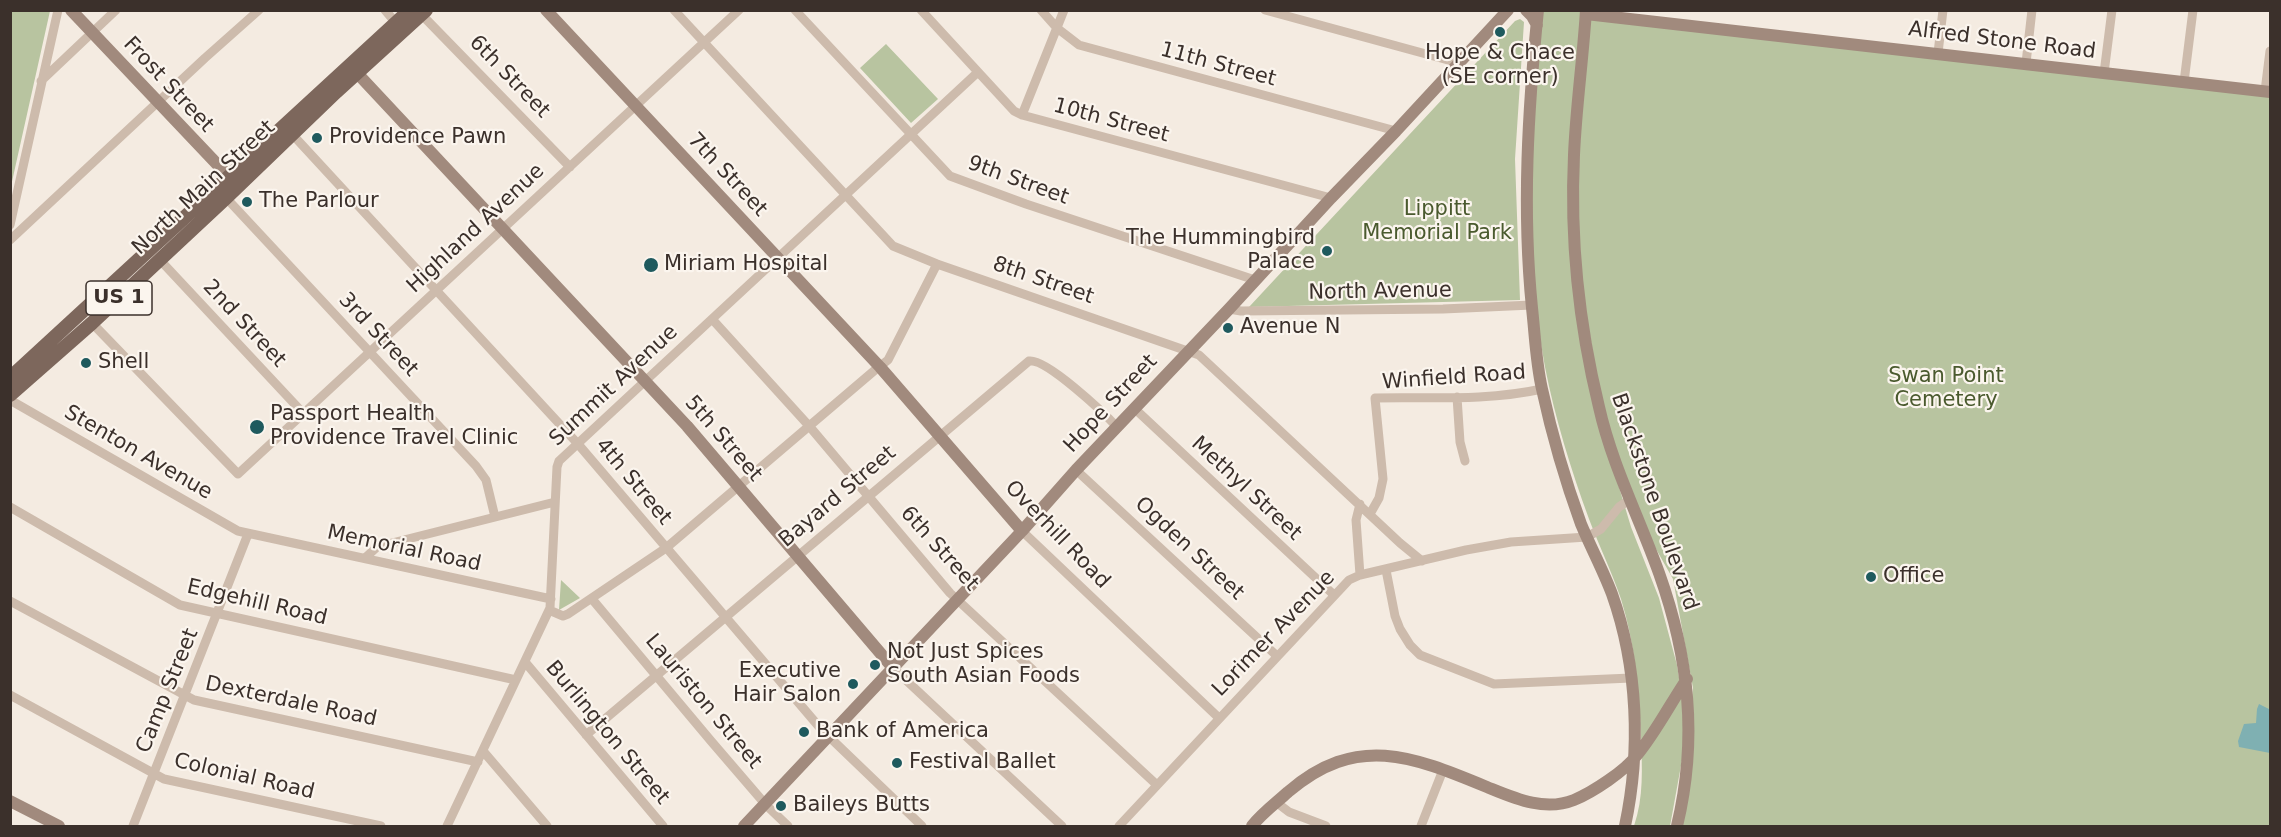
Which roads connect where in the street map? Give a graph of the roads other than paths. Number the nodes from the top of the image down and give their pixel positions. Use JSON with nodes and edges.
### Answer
{"nodes":[{"id":1,"x":58,"y":10,"type":"edge"},
{"id":2,"x":71,"y":10,"type":"edge"},
{"id":3,"x":116,"y":10,"type":"edge"},
{"id":4,"x":259,"y":10,"type":"edge"},
{"id":5,"x":385,"y":10,"type":"edge"},
{"id":6,"x":546,"y":10,"type":"edge"},
{"id":7,"x":674,"y":10,"type":"edge"},
{"id":8,"x":739,"y":10,"type":"edge"},
{"id":9,"x":795,"y":10,"type":"edge"},
{"id":10,"x":921,"y":10,"type":"edge"},
{"id":11,"x":1041,"y":10,"type":"edge"},
{"id":12,"x":1064,"y":10,"type":"edge"},
{"id":13,"x":1265,"y":10,"type":"edge"},
{"id":14,"x":1508,"y":10,"type":"edge"},
{"id":15,"x":1526,"y":10,"type":"edge"},
{"id":16,"x":1538,"y":10,"type":"edge"},
{"id":17,"x":1942,"y":10,"type":"edge"},
{"id":18,"x":2032,"y":10,"type":"edge"},
{"id":19,"x":2112,"y":10,"type":"edge"},
{"id":20,"x":2193,"y":10,"type":"edge"},
{"id":21,"x":419,"y":12,"type":"edge"},
{"id":22,"x":1586,"y":12,"type":"edge"},
{"id":23,"x":396,"y":23,"type":"junction"},
{"id":24,"x":1537,"y":25,"type":"junction"},
{"id":25,"x":1057,"y":28,"type":"junction"},
{"id":26,"x":92,"y":33,"type":"junction"},
{"id":27,"x":704,"y":42,"type":"junction"},
{"id":28,"x":2271,"y":51,"type":"edge"},
{"id":29,"x":1938,"y":53,"type":"junction"},
{"id":30,"x":1459,"y":63,"type":"junction"},
{"id":31,"x":2026,"y":63,"type":"junction"},
{"id":32,"x":978,"y":72,"type":"junction"},
{"id":33,"x":357,"y":73,"type":"junction"},
{"id":34,"x":2104,"y":73,"type":"junction"},
{"id":35,"x":41,"y":81,"type":"junction"},
{"id":36,"x":2184,"y":82,"type":"junction"},
{"id":37,"x":2268,"y":92,"type":"edge"},
{"id":38,"x":158,"y":102,"type":"junction"},
{"id":39,"x":636,"y":105,"type":"junction"},
{"id":40,"x":1022,"y":115,"type":"junction"},
{"id":41,"x":1396,"y":131,"type":"junction"},
{"id":42,"x":292,"y":134,"type":"junction"},
{"id":43,"x":911,"y":134,"type":"junction"},
{"id":44,"x":570,"y":167,"type":"junction"},
{"id":45,"x":233,"y":181,"type":"junction"},
{"id":46,"x":216,"y":187,"type":"junction"},
{"id":47,"x":845,"y":196,"type":"junction"},
{"id":48,"x":226,"y":198,"type":"junction"},
{"id":49,"x":1331,"y":198,"type":"junction"},
{"id":50,"x":10,"y":225,"type":"edge"},
{"id":51,"x":503,"y":230,"type":"junction"},
{"id":52,"x":10,"y":240,"type":"edge"},
{"id":53,"x":778,"y":258,"type":"junction"},
{"id":54,"x":160,"y":260,"type":"junction"},
{"id":55,"x":937,"y":264,"type":"junction"},
{"id":56,"x":1255,"y":280,"type":"junction"},
{"id":57,"x":435,"y":290,"type":"junction"},
{"id":58,"x":1532,"y":305,"type":"junction"},
{"id":59,"x":1229,"y":309,"type":"junction"},
{"id":60,"x":712,"y":319,"type":"junction"},
{"id":61,"x":92,"y":323,"type":"junction"},
{"id":62,"x":60,"y":342,"type":"junction"},
{"id":63,"x":1189,"y":351,"type":"junction"},
{"id":64,"x":370,"y":352,"type":"junction"},
{"id":65,"x":880,"y":367,"type":"junction"},
{"id":66,"x":12,"y":375,"type":"edge"},
{"id":67,"x":645,"y":381,"type":"junction"},
{"id":68,"x":1542,"y":389,"type":"junction"},
{"id":69,"x":10,"y":395,"type":"edge"},
{"id":70,"x":1457,"y":397,"type":"junction"},
{"id":71,"x":10,"y":400,"type":"edge"},
{"id":72,"x":1134,"y":408,"type":"junction"},
{"id":73,"x":303,"y":413,"type":"junction"},
{"id":74,"x":810,"y":427,"type":"junction"},
{"id":75,"x":1117,"y":427,"type":"junction"},
{"id":76,"x":939,"y":436,"type":"junction"},
{"id":77,"x":578,"y":444,"type":"junction"},
{"id":78,"x":1465,"y":462,"type":"dead end"},
{"id":79,"x":1076,"y":470,"type":"junction"},
{"id":80,"x":739,"y":486,"type":"junction"},
{"id":81,"x":868,"y":496,"type":"junction"},
{"id":82,"x":1629,"y":500,"type":"junction"},
{"id":83,"x":555,"y":502,"type":"junction"},
{"id":84,"x":1360,"y":504,"type":"junction"},
{"id":85,"x":10,"y":507,"type":"edge"},
{"id":86,"x":1370,"y":514,"type":"junction"},
{"id":87,"x":495,"y":517,"type":"junction"},
{"id":88,"x":1022,"y":531,"type":"junction"},
{"id":89,"x":248,"y":534,"type":"junction"},
{"id":90,"x":1587,"y":537,"type":"junction"},
{"id":91,"x":666,"y":548,"type":"junction"},
{"id":92,"x":798,"y":556,"type":"junction"},
{"id":93,"x":365,"y":558,"type":"junction"},
{"id":94,"x":1422,"y":561,"type":"junction"},
{"id":95,"x":1386,"y":570,"type":"junction"},
{"id":96,"x":1360,"y":575,"type":"junction"},
{"id":97,"x":1334,"y":595,"type":"junction"},
{"id":98,"x":551,"y":599,"type":"junction"},
{"id":99,"x":592,"y":599,"type":"junction"},
{"id":100,"x":958,"y":599,"type":"junction"},
{"id":101,"x":10,"y":601,"type":"edge"},
{"id":102,"x":549,"y":610,"type":"junction"},
{"id":103,"x":218,"y":614,"type":"junction"},
{"id":104,"x":726,"y":617,"type":"junction"},
{"id":105,"x":1277,"y":656,"type":"junction"},
{"id":106,"x":525,"y":662,"type":"junction"},
{"id":107,"x":893,"y":668,"type":"junction"},
{"id":108,"x":657,"y":675,"type":"junction"},
{"id":109,"x":1631,"y":678,"type":"junction"},
{"id":110,"x":1686,"y":679,"type":"junction"},
{"id":111,"x":516,"y":680,"type":"junction"},
{"id":112,"x":10,"y":695,"type":"edge"},
{"id":113,"x":186,"y":696,"type":"junction"},
{"id":114,"x":1219,"y":718,"type":"junction"},
{"id":115,"x":586,"y":735,"type":"junction"},
{"id":116,"x":829,"y":736,"type":"junction"},
{"id":117,"x":483,"y":751,"type":"junction"},
{"id":118,"x":1634,"y":759,"type":"junction"},
{"id":119,"x":478,"y":762,"type":"junction"},
{"id":120,"x":1443,"y":770,"type":"junction"},
{"id":121,"x":154,"y":773,"type":"junction"},
{"id":122,"x":1157,"y":786,"type":"junction"},
{"id":123,"x":10,"y":801,"type":"edge"},
{"id":124,"x":1276,"y":802,"type":"junction"},
{"id":125,"x":766,"y":805,"type":"junction"},
{"id":126,"x":59,"y":826,"type":"edge"},
{"id":127,"x":133,"y":826,"type":"edge"},
{"id":128,"x":381,"y":826,"type":"edge"},
{"id":129,"x":447,"y":826,"type":"edge"},
{"id":130,"x":547,"y":826,"type":"edge"},
{"id":131,"x":663,"y":826,"type":"edge"},
{"id":132,"x":744,"y":826,"type":"edge"},
{"id":133,"x":788,"y":826,"type":"edge"},
{"id":134,"x":922,"y":826,"type":"edge"},
{"id":135,"x":1062,"y":826,"type":"edge"},
{"id":136,"x":1119,"y":826,"type":"edge"},
{"id":137,"x":1252,"y":826,"type":"edge"},
{"id":138,"x":1326,"y":826,"type":"edge"},
{"id":139,"x":1421,"y":826,"type":"edge"},
{"id":140,"x":1625,"y":826,"type":"edge"},
{"id":141,"x":1677,"y":826,"type":"edge"}],
"edges":[{"from":1,"to":35,"type":"street"},
{"from":2,"to":26,"type":"street","name":"Frost Street"},
{"from":3,"to":26,"type":"street"},
{"from":4,"to":38,"type":"street"},
{"from":5,"to":23,"type":"street"},
{"from":6,"to":39,"type":"street","name":"7th Street"},
{"from":7,"to":27,"type":"street","name":"8th Street"},
{"from":8,"to":27,"type":"street","name":"Highland Avenue"},
{"from":9,"to":43,"type":"street","name":"9th Street"},
{"from":10,"to":32,"type":"street","name":"10th Street"},
{"from":11,"to":25,"type":"street","name":"11th Street"},
{"from":12,"to":25,"type":"street"},
{"from":13,"to":30,"type":"street"},
{"from":14,"to":30,"type":"street","name":"Hope Street"},
{"from":15,"to":24,"type":"street"},
{"from":16,"to":24,"type":"street"},
{"from":17,"to":29,"type":"street"},
{"from":18,"to":31,"type":"street"},
{"from":19,"to":34,"type":"street"},
{"from":20,"to":36,"type":"street"},
{"from":21,"to":23,"type":"main road","name":"North Main Street","number":"US 1"},
{"from":21,"to":33,"type":"main road","name":"North Main Street","number":"US 1"},
{"from":21,"to":44,"type":"street","name":"6th Street"},
{"from":22,"to":29,"type":"street","name":"Alfred Stone Road"},
{"from":22,"to":82,"type":"street","name":"Blackstone Boulevard"},
{"from":23,"to":45,"type":"main road","name":"North Main Street","number":"US 1"},
{"from":24,"to":58,"type":"street"},
{"from":25,"to":40,"type":"street"},
{"from":25,"to":41,"type":"street","name":"11th Street"},
{"from":26,"to":35,"type":"street"},
{"from":26,"to":38,"type":"street","name":"Frost Street"},
{"from":27,"to":39,"type":"street","name":"Highland Avenue"},
{"from":27,"to":47,"type":"street","name":"8th Street"},
{"from":28,"to":37,"type":"street"},
{"from":29,"to":31,"type":"street","name":"Alfred Stone Road"},
{"from":30,"to":41,"type":"street","name":"Hope Street"},
{"from":31,"to":34,"type":"street","name":"Alfred Stone Road"},
{"from":32,"to":40,"type":"street","name":"10th Street"},
{"from":32,"to":43,"type":"street","name":"Summit Avenue"},
{"from":33,"to":42,"type":"main road","name":"North Main Street","number":"US 1"},
{"from":33,"to":51,"type":"street","name":"5th Street"},
{"from":34,"to":36,"type":"street","name":"Alfred Stone Road"},
{"from":35,"to":50,"type":"street"},
{"from":36,"to":37,"type":"street","name":"Alfred Stone Road"},
{"from":38,"to":45,"type":"street","name":"Frost Street"},
{"from":38,"to":52,"type":"street"},
{"from":39,"to":44,"type":"street","name":"Highland Avenue"},
{"from":39,"to":53,"type":"street","name":"7th Street"},
{"from":40,"to":49,"type":"street","name":"10th Street"},
{"from":41,"to":49,"type":"street","name":"Hope Street"},
{"from":42,"to":45,"type":"main road","name":"North Main Street","number":"US 1"},
{"from":42,"to":57,"type":"street","name":"4th Street"},
{"from":43,"to":47,"type":"street","name":"Summit Avenue"},
{"from":43,"to":56,"type":"street","name":"9th Street"},
{"from":44,"to":51,"type":"street","name":"Highland Avenue"},
{"from":45,"to":46,"type":"main road","name":"North Main Street","number":"US 1"},
{"from":45,"to":48,"type":"main road","name":"North Main Street","number":"US 1"},
{"from":46,"to":48,"type":"street","name":"3rd Street"},
{"from":46,"to":62,"type":"main road","name":"North Main Street","number":"US 1"},
{"from":47,"to":53,"type":"street","name":"Summit Avenue"},
{"from":47,"to":55,"type":"street","name":"8th Street"},
{"from":48,"to":54,"type":"main road","name":"North Main Street","number":"US 1"},
{"from":48,"to":64,"type":"street","name":"3rd Street"},
{"from":49,"to":56,"type":"street","name":"Hope Street"},
{"from":51,"to":57,"type":"street","name":"Highland Avenue"},
{"from":51,"to":67,"type":"street","name":"5th Street"},
{"from":53,"to":60,"type":"street","name":"Summit Avenue"},
{"from":53,"to":65,"type":"street","name":"7th Street"},
{"from":54,"to":61,"type":"main road","name":"North Main Street","number":"US 1"},
{"from":54,"to":73,"type":"street","name":"2nd Street"},
{"from":55,"to":63,"type":"street","name":"8th Street"},
{"from":55,"to":65,"type":"street"},
{"from":56,"to":59,"type":"street","name":"Hope Street"},
{"from":57,"to":64,"type":"street","name":"Highland Avenue"},
{"from":57,"to":77,"type":"street","name":"4th Street"},
{"from":58,"to":59,"type":"street","name":"North Avenue"},
{"from":58,"to":68,"type":"street"},
{"from":59,"to":63,"type":"street","name":"Hope Street"},
{"from":60,"to":67,"type":"street","name":"Summit Avenue"},
{"from":60,"to":74,"type":"street","name":"6th Street"},
{"from":61,"to":62,"type":"main road","name":"North Main Street","number":"US 1"},
{"from":61,"to":73,"type":"street","name":"Highland Avenue"},
{"from":62,"to":66,"type":"main road","name":"North Main Street","number":"US 1"},
{"from":62,"to":69,"type":"main road","name":"North Main Street","number":"US 1"},
{"from":63,"to":72,"type":"street","name":"Hope Street"},
{"from":63,"to":84,"type":"street","name":"8th Street"},
{"from":64,"to":73,"type":"street","name":"Highland Avenue"},
{"from":64,"to":87,"type":"street","name":"3rd Street"},
{"from":65,"to":74,"type":"street"},
{"from":65,"to":76,"type":"street","name":"Overhill Road"},
{"from":67,"to":77,"type":"street","name":"Summit Avenue"},
{"from":67,"to":80,"type":"street","name":"5th Street"},
{"from":68,"to":70,"type":"street","name":"Winfield Road"},
{"from":68,"to":90,"type":"street"},
{"from":70,"to":78,"type":"street"},
{"from":70,"to":86,"type":"street","name":"Winfield Road"},
{"from":71,"to":89,"type":"street","name":"Stenton Avenue"},
{"from":72,"to":75,"type":"street","name":"Hope Street"},
{"from":72,"to":97,"type":"street","name":"Methyl Street"},
{"from":74,"to":80,"type":"street"},
{"from":74,"to":81,"type":"street","name":"6th Street"},
{"from":75,"to":76,"type":"street","name":"Bayard Street"},
{"from":75,"to":79,"type":"street","name":"Hope Street"},
{"from":76,"to":81,"type":"street","name":"Bayard Street"},
{"from":76,"to":88,"type":"street","name":"Overhill Road"},
{"from":77,"to":83,"type":"street","name":"Summit Avenue"},
{"from":77,"to":91,"type":"street","name":"4th Street"},
{"from":79,"to":88,"type":"street","name":"Hope Street"},
{"from":79,"to":105,"type":"street","name":"Ogden Street"},
{"from":80,"to":91,"type":"street"},
{"from":80,"to":92,"type":"street","name":"5th Street"},
{"from":81,"to":92,"type":"street","name":"Bayard Street"},
{"from":81,"to":100,"type":"street","name":"6th Street"},
{"from":82,"to":90,"type":"street"},
{"from":82,"to":110,"type":"street","name":"Blackstone Boulevard"},
{"from":83,"to":87,"type":"street"},
{"from":83,"to":98,"type":"street","name":"Summit Avenue"},
{"from":84,"to":86,"type":"street","name":"8th Street"},
{"from":84,"to":96,"type":"street"},
{"from":85,"to":103,"type":"street","name":"Edgehill Road"},
{"from":86,"to":94,"type":"street","name":"8th Street"},
{"from":87,"to":93,"type":"street"},
{"from":88,"to":100,"type":"street","name":"Hope Street"},
{"from":88,"to":114,"type":"street","name":"Overhill Road"},
{"from":89,"to":93,"type":"street","name":"Memorial Road"},
{"from":89,"to":103,"type":"street","name":"Camp Street"},
{"from":90,"to":94,"type":"street","name":"Lorimer Avenue"},
{"from":90,"to":109,"type":"street"},
{"from":91,"to":99,"type":"street"},
{"from":91,"to":104,"type":"street","name":"4th Street"},
{"from":92,"to":104,"type":"street","name":"Bayard Street"},
{"from":92,"to":107,"type":"street","name":"5th Street"},
{"from":93,"to":98,"type":"street","name":"Memorial Road"},
{"from":94,"to":95,"type":"street","name":"Lorimer Avenue"},
{"from":95,"to":96,"type":"street","name":"Lorimer Avenue"},
{"from":95,"to":109,"type":"street"},
{"from":96,"to":97,"type":"street","name":"Lorimer Avenue"},
{"from":97,"to":105,"type":"street","name":"Lorimer Avenue"},
{"from":98,"to":102,"type":"street","name":"Summit Avenue"},
{"from":99,"to":102,"type":"street"},
{"from":99,"to":108,"type":"street","name":"Lauriston Street"},
{"from":100,"to":107,"type":"street","name":"Hope Street"},
{"from":100,"to":122,"type":"street","name":"6th Street"},
{"from":101,"to":113,"type":"street","name":"Dexterdale Road"},
{"from":102,"to":106,"type":"street","name":"Summit Avenue"},
{"from":103,"to":111,"type":"street","name":"Edgehill Road"},
{"from":103,"to":113,"type":"street","name":"Camp Street"},
{"from":104,"to":108,"type":"street","name":"Bayard Street"},
{"from":104,"to":116,"type":"street","name":"4th Street"},
{"from":105,"to":114,"type":"street","name":"Lorimer Avenue"},
{"from":106,"to":111,"type":"street","name":"Summit Avenue"},
{"from":106,"to":115,"type":"street","name":"Burlington Street"},
{"from":107,"to":116,"type":"street","name":"Hope Street"},
{"from":107,"to":135,"type":"street","name":"5th Street"},
{"from":108,"to":115,"type":"street","name":"Bayard Street"},
{"from":108,"to":125,"type":"street","name":"Lauriston Street"},
{"from":109,"to":118,"type":"street"},
{"from":110,"to":118,"type":"street"},
{"from":110,"to":141,"type":"street","name":"Blackstone Boulevard"},
{"from":111,"to":117,"type":"street","name":"Summit Avenue"},
{"from":112,"to":121,"type":"street","name":"Colonial Road"},
{"from":113,"to":119,"type":"street","name":"Dexterdale Road"},
{"from":113,"to":121,"type":"street","name":"Camp Street"},
{"from":114,"to":122,"type":"street","name":"Lorimer Avenue"},
{"from":115,"to":131,"type":"street","name":"Burlington Street"},
{"from":116,"to":125,"type":"street","name":"Hope Street"},
{"from":116,"to":134,"type":"street","name":"4th Street"},
{"from":117,"to":119,"type":"street","name":"Summit Avenue"},
{"from":117,"to":130,"type":"street"},
{"from":118,"to":120,"type":"street"},
{"from":118,"to":140,"type":"street"},
{"from":119,"to":129,"type":"street","name":"Summit Avenue"},
{"from":120,"to":124,"type":"street"},
{"from":120,"to":139,"type":"street"},
{"from":121,"to":127,"type":"street","name":"Camp Street"},
{"from":121,"to":128,"type":"street","name":"Colonial Road"},
{"from":122,"to":136,"type":"street","name":"Lorimer Avenue"},
{"from":123,"to":126,"type":"street"},
{"from":124,"to":137,"type":"street"},
{"from":124,"to":138,"type":"street"},
{"from":125,"to":132,"type":"street","name":"Hope Street"},
{"from":125,"to":133,"type":"street","name":"Lauriston Street"}]}
